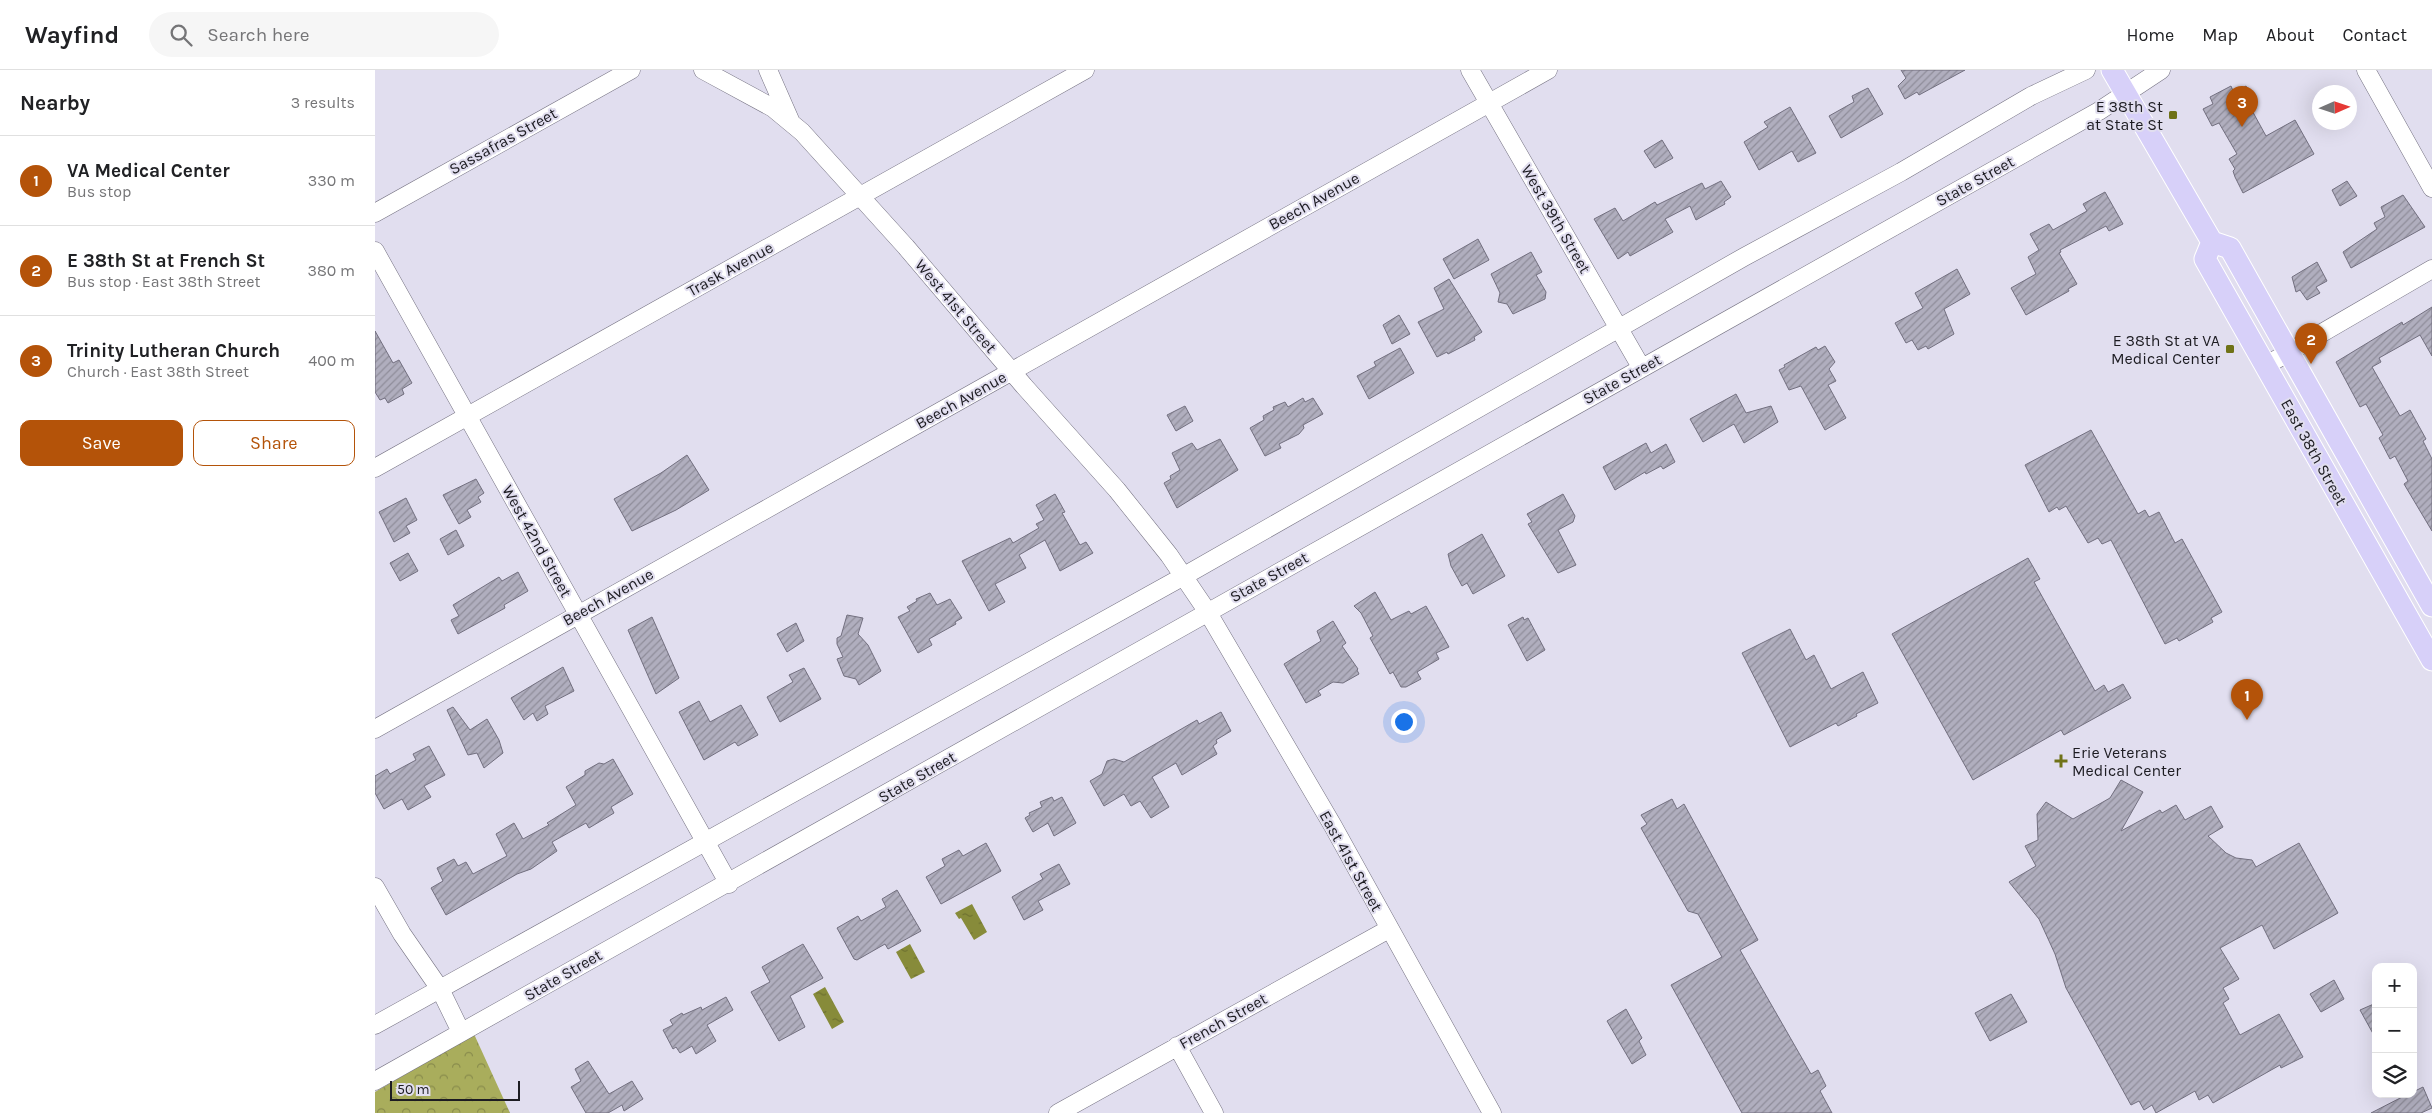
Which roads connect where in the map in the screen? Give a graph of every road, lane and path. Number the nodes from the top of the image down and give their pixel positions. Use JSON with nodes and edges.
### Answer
{"nodes":[{"id":1,"x":631,"y":70,"type":"edge"},
{"id":2,"x":703,"y":70,"type":"edge"},
{"id":3,"x":768,"y":70,"type":"edge"},
{"id":4,"x":1085,"y":70,"type":"edge"},
{"id":5,"x":1470,"y":70,"type":"edge"},
{"id":6,"x":1548,"y":70,"type":"edge"},
{"id":7,"x":2086,"y":70,"type":"edge"},
{"id":8,"x":2112,"y":70,"type":"edge"},
{"id":9,"x":2161,"y":70,"type":"edge"},
{"id":10,"x":2366,"y":70,"type":"edge"},
{"id":11,"x":2126,"y":93,"type":"junction"},
{"id":12,"x":1488,"y":103,"type":"junction"},
{"id":13,"x":792,"y":124,"type":"junction"},
{"id":14,"x":2432,"y":188,"type":"edge"},
{"id":15,"x":860,"y":197,"type":"junction"},
{"id":16,"x":375,"y":213,"type":"edge"},
{"id":17,"x":2212,"y":242,"type":"junction"},
{"id":18,"x":375,"y":251,"type":"edge"},
{"id":19,"x":2432,"y":269,"type":"edge"},
{"id":20,"x":1619,"y":329,"type":"junction"},
{"id":21,"x":2289,"y":352,"type":"junction"},
{"id":22,"x":2265,"y":366,"type":"junction"},
{"id":23,"x":1641,"y":367,"type":"junction"},
{"id":24,"x":1012,"y":371,"type":"junction"},
{"id":25,"x":467,"y":416,"type":"junction"},
{"id":26,"x":375,"y":468,"type":"edge"},
{"id":27,"x":1183,"y":576,"type":"junction"},
{"id":28,"x":2432,"y":606,"type":"edge"},
{"id":29,"x":1207,"y":612,"type":"junction"},
{"id":30,"x":578,"y":614,"type":"junction"},
{"id":31,"x":2432,"y":660,"type":"edge"},
{"id":32,"x":375,"y":729,"type":"edge"},
{"id":33,"x":707,"y":842,"type":"junction"},
{"id":34,"x":729,"y":884,"type":"junction"},
{"id":35,"x":375,"y":887,"type":"edge"},
{"id":36,"x":1389,"y":929,"type":"junction"},
{"id":37,"x":440,"y":989,"type":"junction"},
{"id":38,"x":375,"y":1026,"type":"edge"},
{"id":39,"x":461,"y":1032,"type":"junction"},
{"id":40,"x":1177,"y":1046,"type":"junction"},
{"id":41,"x":375,"y":1081,"type":"edge"},
{"id":42,"x":1058,"y":1113,"type":"edge"},
{"id":43,"x":1214,"y":1113,"type":"edge"},
{"id":44,"x":1492,"y":1113,"type":"edge"}],
"edges":[{"from":1,"to":16,"type":"street","name":"Sassafras Street"},
{"from":2,"to":13,"type":"street","name":"West 41st Street"},
{"from":3,"to":13,"type":"street","name":"West 41st Street"},
{"from":4,"to":15,"type":"street","name":"Trask Avenue"},
{"from":5,"to":12,"type":"street","name":"West 39th Street"},
{"from":6,"to":12,"type":"street","name":"Beech Avenue"},
{"from":7,"to":20,"type":"street"},
{"from":8,"to":11,"type":"main road","name":"East 38th Street"},
{"from":9,"to":11,"type":"street","name":"State Street"},
{"from":10,"to":14,"type":"street"},
{"from":11,"to":17,"type":"main road","name":"East 38th Street"},
{"from":11,"to":23,"type":"street","name":"State Street"},
{"from":12,"to":20,"type":"street","name":"West 39th Street"},
{"from":12,"to":24,"type":"street","name":"Beech Avenue"},
{"from":13,"to":15,"type":"street","name":"West 41st Street"},
{"from":15,"to":24,"type":"street","name":"West 41st Street"},
{"from":15,"to":25,"type":"street","name":"Trask Avenue"},
{"from":17,"to":21,"type":"main road","name":"East 38th Street"},
{"from":17,"to":22,"type":"main road","name":"East 38th Street"},
{"from":18,"to":25,"type":"street","name":"West 42nd Street"},
{"from":19,"to":21,"type":"street"},
{"from":20,"to":23,"type":"street","name":"West 39th Street"},
{"from":20,"to":27,"type":"street"},
{"from":21,"to":22,"type":"street"},
{"from":21,"to":28,"type":"main road","name":"East 38th Street"},
{"from":22,"to":31,"type":"main road","name":"East 38th Street"},
{"from":23,"to":29,"type":"street","name":"State Street"},
{"from":24,"to":27,"type":"street","name":"West 41st Street"},
{"from":24,"to":30,"type":"street","name":"Beech Avenue"},
{"from":25,"to":26,"type":"street","name":"Trask Avenue"},
{"from":25,"to":30,"type":"street","name":"West 42nd Street"},
{"from":27,"to":29,"type":"street","name":"West 41st Street"},
{"from":27,"to":33,"type":"street"},
{"from":29,"to":34,"type":"street","name":"State Street"},
{"from":29,"to":36,"type":"street","name":"East 41st Street"},
{"from":30,"to":32,"type":"street","name":"Beech Avenue"},
{"from":30,"to":33,"type":"street","name":"West 42nd Street"},
{"from":33,"to":34,"type":"street","name":"West 42nd Street"},
{"from":33,"to":37,"type":"street"},
{"from":34,"to":39,"type":"street","name":"State Street"},
{"from":35,"to":37,"type":"street"},
{"from":36,"to":40,"type":"street","name":"French Street"},
{"from":36,"to":44,"type":"street","name":"East 41st Street"},
{"from":37,"to":38,"type":"street"},
{"from":37,"to":39,"type":"street"},
{"from":39,"to":41,"type":"street","name":"State Street"},
{"from":40,"to":42,"type":"street","name":"French Street"},
{"from":40,"to":43,"type":"street"}]}
